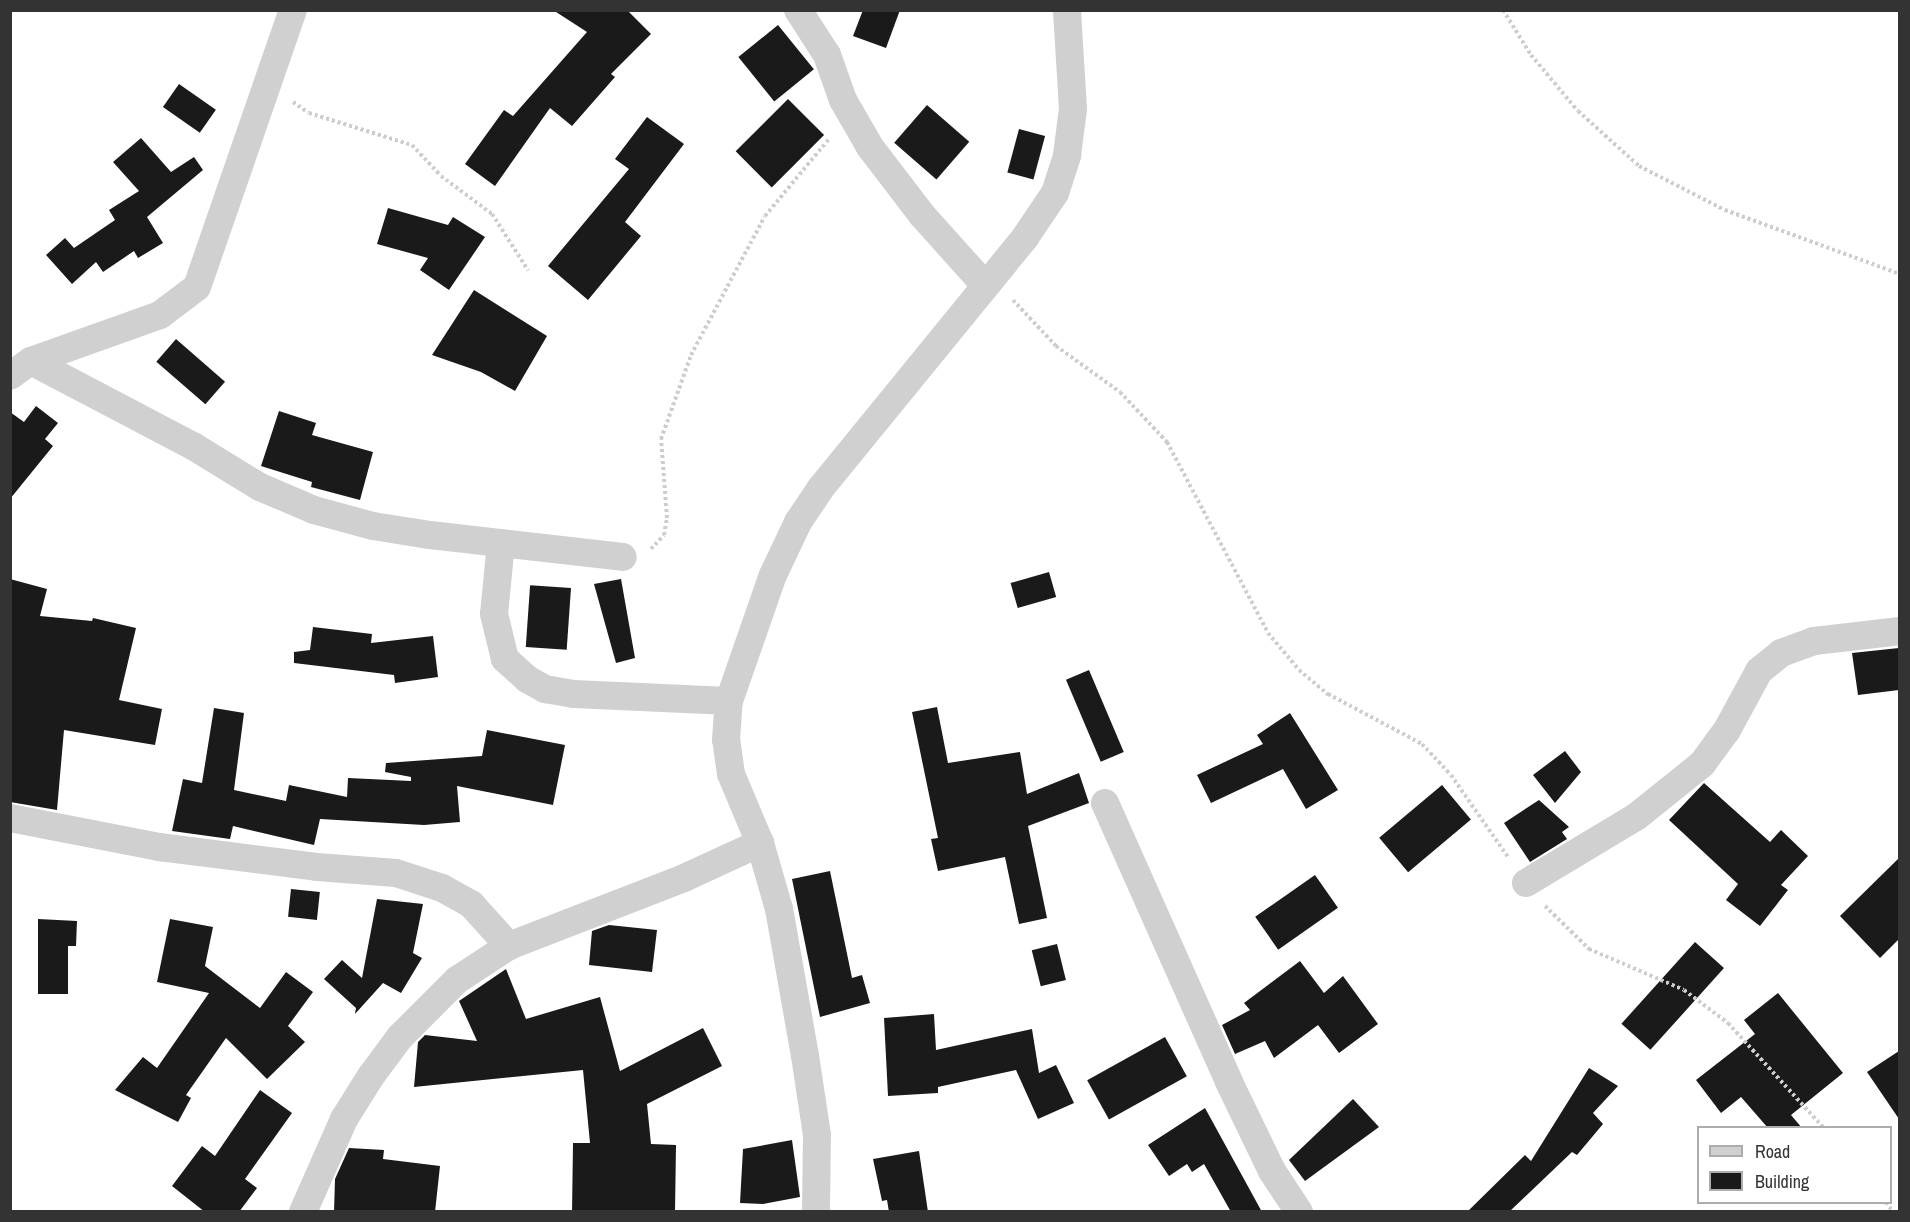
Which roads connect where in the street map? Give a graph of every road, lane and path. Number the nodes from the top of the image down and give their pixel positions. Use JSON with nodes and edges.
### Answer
{"nodes":[{"id":1,"x":293,"y":10,"type":"edge"},
{"id":2,"x":798,"y":10,"type":"edge"},
{"id":3,"x":1067,"y":10,"type":"edge"},
{"id":4,"x":1503,"y":10,"type":"edge"},
{"id":5,"x":268,"y":84,"type":"junction"},
{"id":6,"x":850,"y":112,"type":"junction"},
{"id":7,"x":528,"y":270,"type":"dead end"},
{"id":8,"x":1899,"y":274,"type":"edge"},
{"id":9,"x":988,"y":281,"type":"junction"},
{"id":10,"x":21,"y":368,"type":"edge"},
{"id":11,"x":501,"y":543,"type":"junction"},
{"id":12,"x":623,"y":557,"type":"joint"},
{"id":13,"x":1899,"y":631,"type":"edge"},
{"id":14,"x":729,"y":701,"type":"junction"},
{"id":15,"x":1104,"y":803,"type":"dead end"},
{"id":16,"x":10,"y":818,"type":"edge"},
{"id":17,"x":760,"y":843,"type":"junction"},
{"id":18,"x":1526,"y":883,"type":"junction"},
{"id":19,"x":509,"y":946,"type":"junction"},
{"id":20,"x":1822,"y":1126,"type":"edge"},
{"id":21,"x":303,"y":1212,"type":"edge"},
{"id":22,"x":816,"y":1212,"type":"edge"},
{"id":23,"x":1299,"y":1212,"type":"edge"}],
"edges":[{"from":1,"to":5,"type":"street"},
{"from":2,"to":6,"type":"street"},
{"from":3,"to":9,"type":"street"},
{"from":4,"to":8,"type":"path"},
{"from":5,"to":7,"type":"path"},
{"from":5,"to":10,"type":"street"},
{"from":6,"to":9,"type":"street"},
{"from":6,"to":12,"type":"path"},
{"from":9,"to":14,"type":"street"},
{"from":9,"to":18,"type":"path"},
{"from":10,"to":11,"type":"street"},
{"from":11,"to":12,"type":"street"},
{"from":11,"to":14,"type":"street"},
{"from":13,"to":18,"type":"street"},
{"from":14,"to":17,"type":"street"},
{"from":15,"to":23,"type":"street"},
{"from":16,"to":19,"type":"street"},
{"from":17,"to":19,"type":"street"},
{"from":17,"to":22,"type":"street"},
{"from":18,"to":20,"type":"path"},
{"from":19,"to":21,"type":"street"}]}
